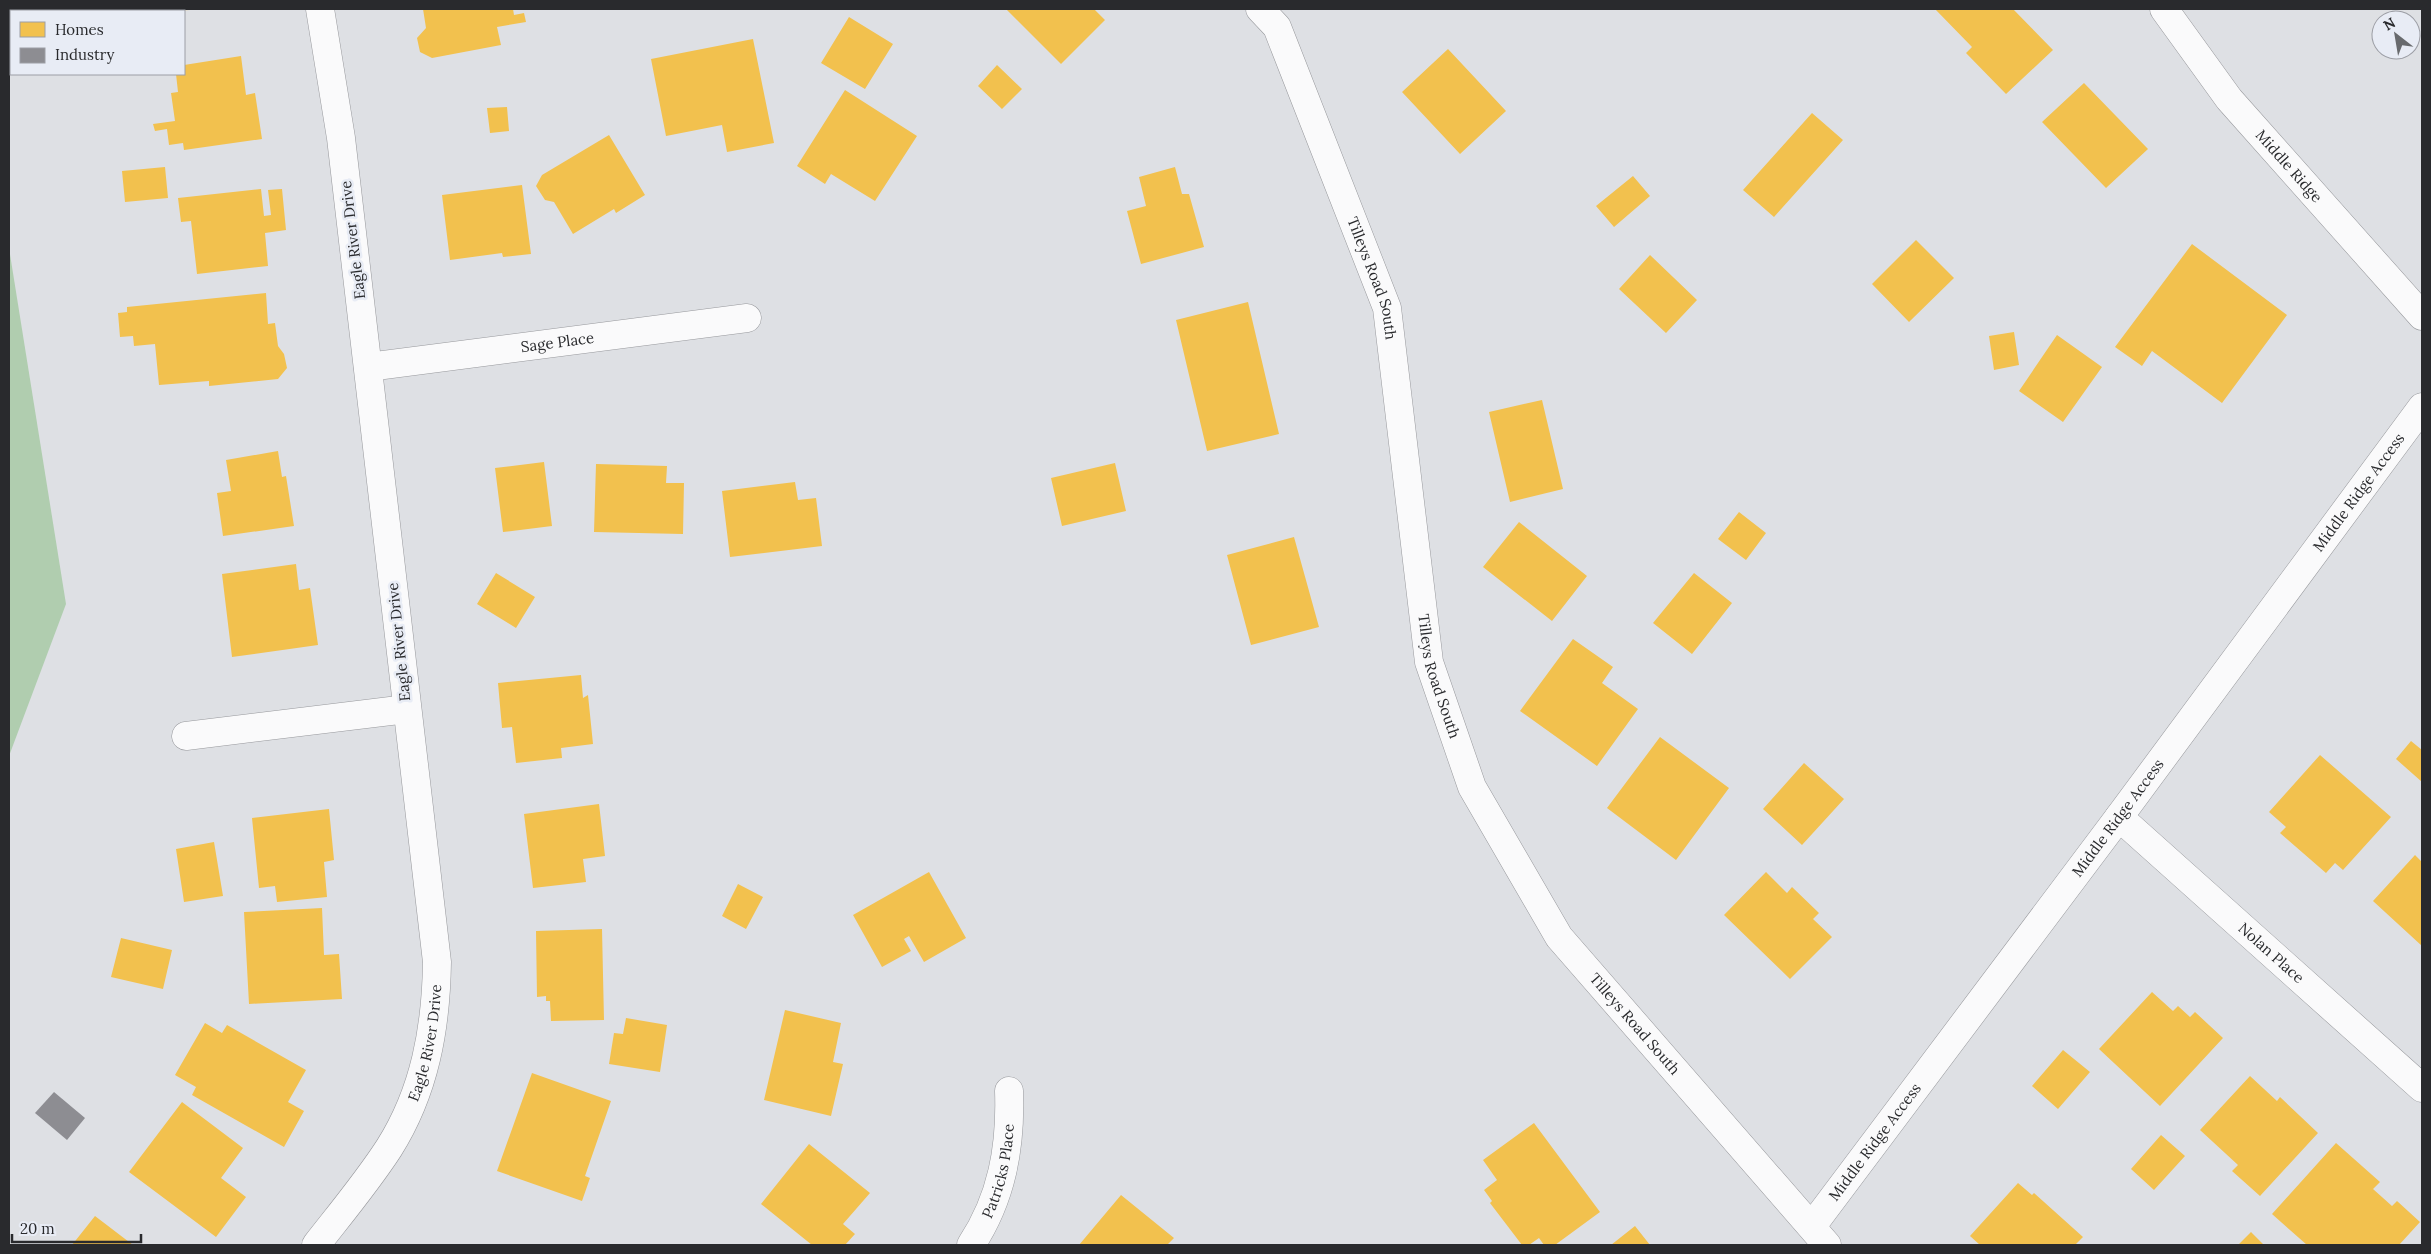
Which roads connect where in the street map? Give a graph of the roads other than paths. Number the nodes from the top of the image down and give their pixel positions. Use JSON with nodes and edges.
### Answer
{"nodes":[{"id":1,"x":320,"y":9,"type":"edge"},
{"id":2,"x":1260,"y":9,"type":"edge"},
{"id":3,"x":2164,"y":9,"type":"edge"},
{"id":4,"x":2422,"y":316,"type":"edge"},
{"id":5,"x":746,"y":318,"type":"dead end"},
{"id":6,"x":368,"y":367,"type":"junction"},
{"id":7,"x":2422,"y":407,"type":"edge"},
{"id":8,"x":407,"y":709,"type":"junction"},
{"id":9,"x":186,"y":736,"type":"dead end"},
{"id":10,"x":2120,"y":817,"type":"junction"},
{"id":11,"x":2422,"y":1088,"type":"edge"},
{"id":12,"x":1009,"y":1092,"type":"dead end"},
{"id":13,"x":1819,"y":1236,"type":"edge"},
{"id":14,"x":316,"y":1245,"type":"edge"},
{"id":15,"x":971,"y":1245,"type":"edge"}],
"edges":[{"from":1,"to":6,"type":"street","name":"Eagle River Drive"},
{"from":2,"to":13,"type":"street","name":"Tilleys Road South"},
{"from":3,"to":4,"type":"street","name":"Middle Ridge"},
{"from":5,"to":6,"type":"street","name":"Sage Place"},
{"from":6,"to":8,"type":"street","name":"Eagle River Drive"},
{"from":7,"to":10,"type":"street","name":"Middle Ridge Access"},
{"from":8,"to":9,"type":"street"},
{"from":8,"to":14,"type":"street","name":"Eagle River Drive"},
{"from":10,"to":11,"type":"street","name":"Nolan Place"},
{"from":10,"to":13,"type":"street","name":"Middle Ridge Access"},
{"from":12,"to":15,"type":"street","name":"Patricks Place"}]}
